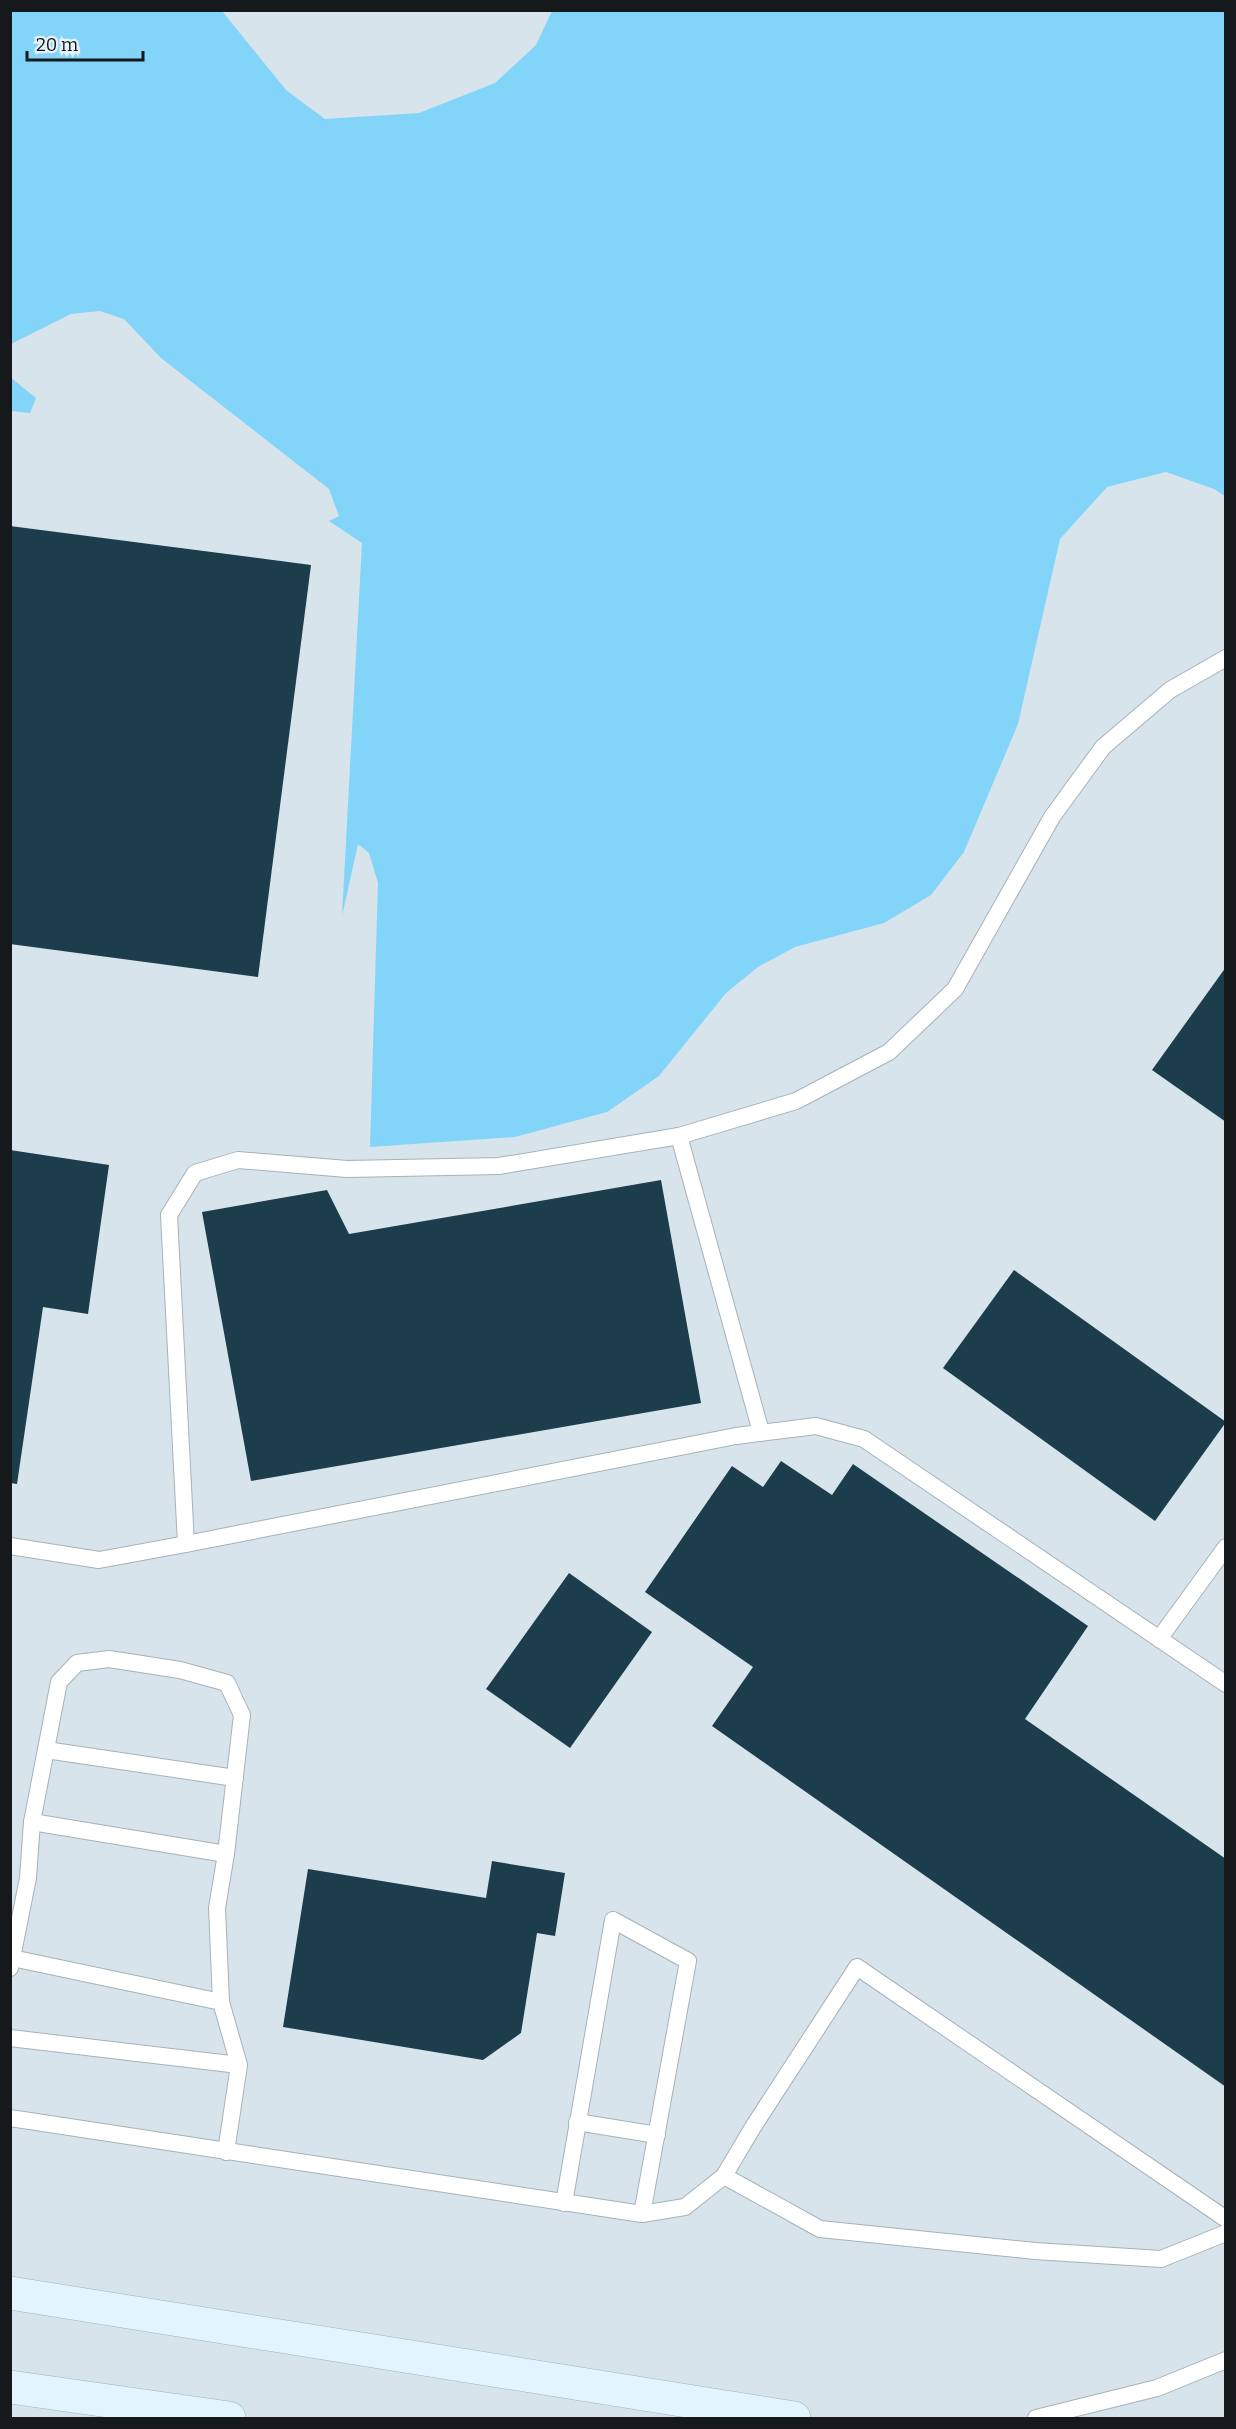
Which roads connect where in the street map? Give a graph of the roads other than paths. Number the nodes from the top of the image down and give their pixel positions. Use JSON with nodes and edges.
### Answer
{"nodes":[{"id":1,"x":1226,"y":658,"type":"edge"},
{"id":2,"x":679,"y":1136,"type":"junction"},
{"id":3,"x":761,"y":1432,"type":"junction"},
{"id":4,"x":186,"y":1544,"type":"junction"},
{"id":5,"x":10,"y":1546,"type":"edge"},
{"id":6,"x":1226,"y":1547,"type":"edge"},
{"id":7,"x":1159,"y":1639,"type":"junction"},
{"id":8,"x":1226,"y":1684,"type":"edge"},
{"id":9,"x":46,"y":1750,"type":"junction"},
{"id":10,"x":235,"y":1778,"type":"junction"},
{"id":11,"x":32,"y":1822,"type":"junction"},
{"id":12,"x":226,"y":1854,"type":"junction"},
{"id":13,"x":11,"y":1963,"type":"edge"},
{"id":14,"x":220,"y":2002,"type":"junction"},
{"id":15,"x":10,"y":2038,"type":"edge"},
{"id":16,"x":239,"y":2065,"type":"junction"},
{"id":17,"x":10,"y":2118,"type":"edge"},
{"id":18,"x":578,"y":2122,"type":"junction"},
{"id":19,"x":657,"y":2134,"type":"junction"},
{"id":20,"x":226,"y":2152,"type":"junction"},
{"id":21,"x":724,"y":2176,"type":"junction"},
{"id":22,"x":564,"y":2203,"type":"junction"},
{"id":23,"x":642,"y":2214,"type":"junction"},
{"id":24,"x":1226,"y":2219,"type":"edge"},
{"id":25,"x":1226,"y":2232,"type":"edge"},
{"id":26,"x":10,"y":2293,"type":"edge"},
{"id":27,"x":1226,"y":2360,"type":"edge"},
{"id":28,"x":10,"y":2386,"type":"edge"},
{"id":29,"x":230,"y":2418,"type":"edge"},
{"id":30,"x":794,"y":2418,"type":"edge"},
{"id":31,"x":1036,"y":2418,"type":"edge"}],
"edges":[{"from":1,"to":2,"type":"lane"},
{"from":2,"to":3,"type":"lane"},
{"from":2,"to":4,"type":"lane"},
{"from":3,"to":4,"type":"lane"},
{"from":3,"to":7,"type":"lane"},
{"from":4,"to":5,"type":"lane"},
{"from":6,"to":7,"type":"lane"},
{"from":7,"to":8,"type":"lane"},
{"from":9,"to":10,"type":"lane"},
{"from":9,"to":10,"type":"lane"},
{"from":9,"to":11,"type":"lane"},
{"from":10,"to":12,"type":"lane"},
{"from":11,"to":12,"type":"lane"},
{"from":11,"to":13,"type":"lane"},
{"from":12,"to":14,"type":"lane"},
{"from":13,"to":14,"type":"lane"},
{"from":14,"to":16,"type":"lane"},
{"from":15,"to":16,"type":"lane"},
{"from":16,"to":20,"type":"lane"},
{"from":17,"to":20,"type":"lane"},
{"from":18,"to":19,"type":"lane"},
{"from":18,"to":19,"type":"lane"},
{"from":18,"to":22,"type":"lane"},
{"from":19,"to":23,"type":"lane"},
{"from":20,"to":22,"type":"lane"},
{"from":21,"to":23,"type":"lane"},
{"from":21,"to":24,"type":"lane"},
{"from":21,"to":25,"type":"lane"},
{"from":22,"to":23,"type":"lane"},
{"from":26,"to":30,"type":"main road"},
{"from":27,"to":31,"type":"lane"},
{"from":28,"to":29,"type":"main road"}]}
